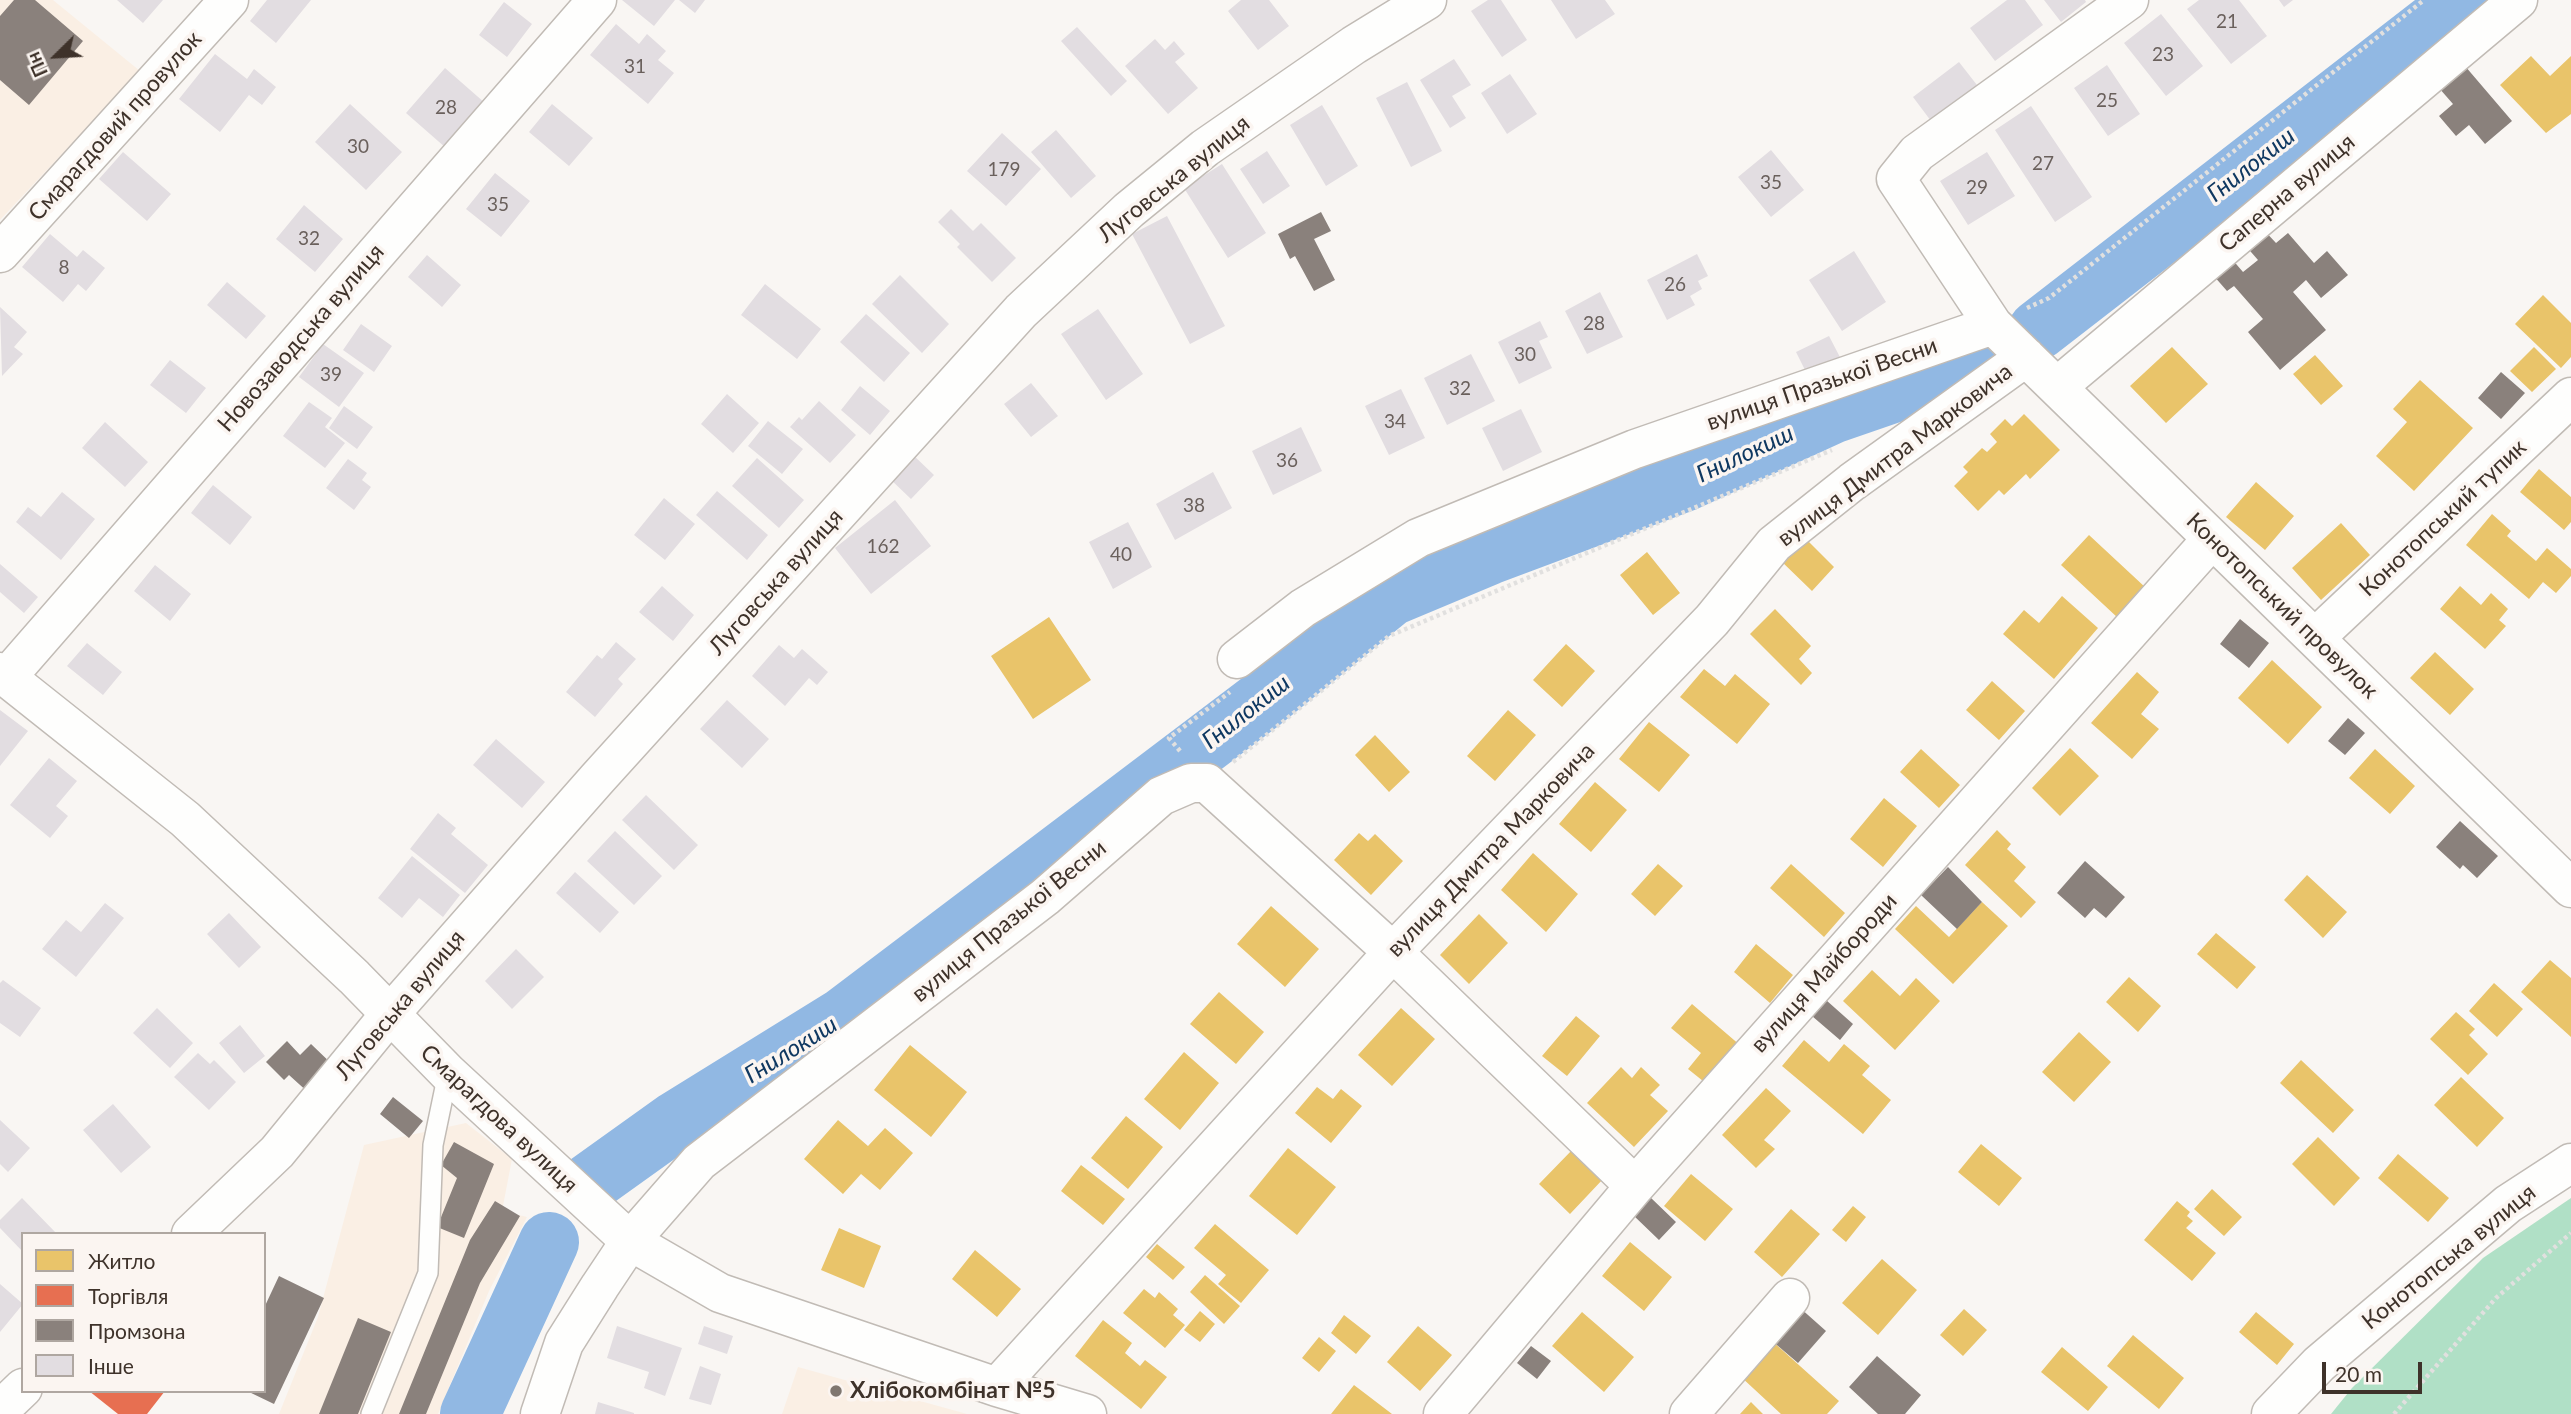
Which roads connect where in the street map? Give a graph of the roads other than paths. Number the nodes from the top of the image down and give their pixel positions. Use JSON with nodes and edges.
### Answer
{"nodes":[{"id":1,"x":229,"y":0,"type":"edge"},
{"id":2,"x":597,"y":0,"type":"edge"},
{"id":3,"x":1427,"y":0,"type":"edge"},
{"id":4,"x":2129,"y":0,"type":"edge"},
{"id":5,"x":2518,"y":0,"type":"edge"},
{"id":6,"x":0,"y":253,"type":"edge"},
{"id":7,"x":1993,"y":325,"type":"junction"},
{"id":8,"x":2026,"y":357,"type":"junction"},
{"id":9,"x":2057,"y":387,"type":"junction"},
{"id":10,"x":2571,"y":397,"type":"edge"},
{"id":11,"x":2212,"y":539,"type":"junction"},
{"id":12,"x":2315,"y":638,"type":"junction"},
{"id":13,"x":1237,"y":659,"type":"road end"},
{"id":14,"x":3,"y":675,"type":"edge"},
{"id":15,"x":2571,"y":888,"type":"edge"},
{"id":16,"x":1393,"y":952,"type":"junction"},
{"id":17,"x":390,"y":1014,"type":"junction"},
{"id":18,"x":448,"y":1073,"type":"junction"},
{"id":19,"x":2571,"y":1163,"type":"edge"},
{"id":20,"x":1635,"y":1186,"type":"junction"},
{"id":21,"x":193,"y":1232,"type":"edge"},
{"id":22,"x":630,"y":1241,"type":"junction"},
{"id":23,"x":1790,"y":1298,"type":"dead end"},
{"id":24,"x":997,"y":1387,"type":"junction"},
{"id":25,"x":21,"y":1390,"type":"edge"},
{"id":26,"x":0,"y":1410,"type":"edge"},
{"id":27,"x":371,"y":1414,"type":"edge"},
{"id":28,"x":540,"y":1414,"type":"edge"},
{"id":29,"x":1087,"y":1414,"type":"edge"},
{"id":30,"x":1443,"y":1414,"type":"edge"},
{"id":31,"x":1689,"y":1414,"type":"edge"},
{"id":32,"x":2271,"y":1414,"type":"edge"}],
"edges":[{"from":1,"to":6,"type":"street","name":"Смарагдовий провулок"},
{"from":2,"to":14,"type":"street","name":"Новозаводська вулиця"},
{"from":3,"to":17,"type":"street","name":"Луговська вулиця"},
{"from":4,"to":7,"type":"street"},
{"from":5,"to":9,"type":"street","name":"Саперна вулиця"},
{"from":7,"to":8,"type":"street","name":"Конотопський провулок"},
{"from":7,"to":13,"type":"street","name":"вулиця Празької Весни"},
{"from":8,"to":9,"type":"street","name":"Конотопський провулок"},
{"from":8,"to":16,"type":"street","name":"вулиця Дмитра Марковича"},
{"from":9,"to":11,"type":"street","name":"Конотопський провулок"},
{"from":10,"to":12,"type":"street","name":"Конотопський тупик"},
{"from":11,"to":12,"type":"street","name":"Конотопський провулок"},
{"from":11,"to":20,"type":"street","name":"вулиця Майбороди"},
{"from":12,"to":15,"type":"street","name":"Конотопський провулок"},
{"from":14,"to":17,"type":"street","name":"Смарагдова вулиця"},
{"from":16,"to":20,"type":"street"},
{"from":16,"to":22,"type":"street","name":"вулиця Празької Весни"},
{"from":16,"to":24,"type":"street","name":"вулиця Дмитра Марковича"},
{"from":17,"to":18,"type":"street","name":"Смарагдова вулиця"},
{"from":17,"to":21,"type":"street","name":"Луговська вулиця"},
{"from":18,"to":22,"type":"street","name":"Смарагдова вулиця"},
{"from":18,"to":27,"type":"lane"},
{"from":19,"to":32,"type":"street","name":"Конотопська вулиця"},
{"from":20,"to":30,"type":"street","name":"вулиця Майбороди"},
{"from":22,"to":24,"type":"street","name":"Смарагдова вулиця"},
{"from":22,"to":28,"type":"street"},
{"from":23,"to":31,"type":"street"},
{"from":24,"to":29,"type":"street","name":"Смарагдова вулиця"},
{"from":25,"to":26,"type":"street"}]}
